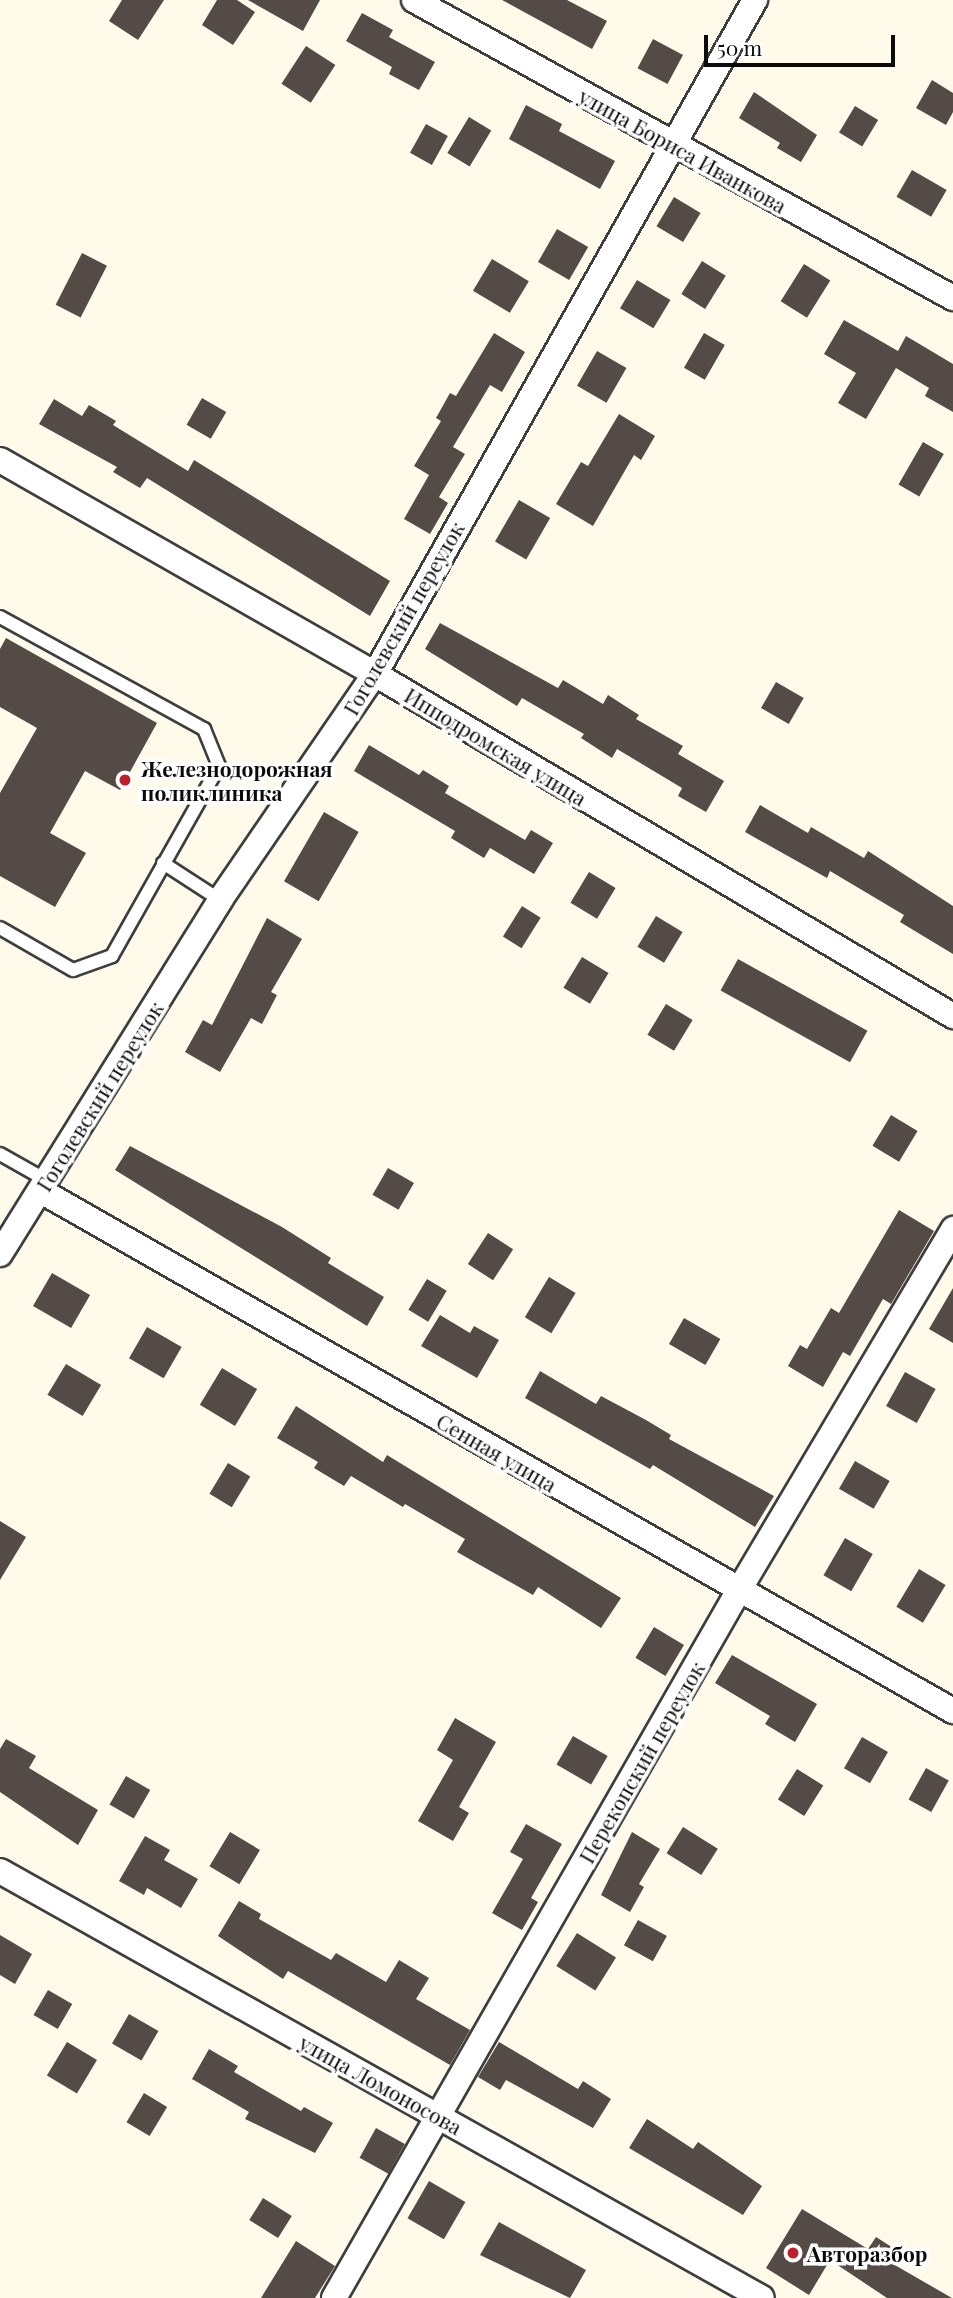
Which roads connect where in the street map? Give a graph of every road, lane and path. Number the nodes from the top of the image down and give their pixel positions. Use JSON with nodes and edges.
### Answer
{"nodes":[{"id":1,"x":414,"y":0,"type":"edge"},
{"id":2,"x":755,"y":0,"type":"edge"},
{"id":3,"x":671,"y":145,"type":"junction"},
{"id":4,"x":953,"y":298,"type":"edge"},
{"id":5,"x":0,"y":460,"type":"edge"},
{"id":6,"x":0,"y":617,"type":"edge"},
{"id":7,"x":375,"y":674,"type":"junction"},
{"id":8,"x":163,"y":863,"type":"junction"},
{"id":9,"x":220,"y":900,"type":"junction"},
{"id":10,"x":0,"y":928,"type":"edge"},
{"id":11,"x":953,"y":1016,"type":"edge"},
{"id":12,"x":0,"y":1154,"type":"edge"},
{"id":13,"x":44,"y":1186,"type":"junction"},
{"id":14,"x":953,"y":1229,"type":"edge"},
{"id":15,"x":0,"y":1254,"type":"edge"},
{"id":16,"x":740,"y":1590,"type":"junction"},
{"id":17,"x":953,"y":1711,"type":"edge"},
{"id":18,"x":0,"y":1871,"type":"edge"},
{"id":19,"x":436,"y":2115,"type":"junction"},
{"id":20,"x":334,"y":2298,"type":"edge"},
{"id":21,"x":762,"y":2298,"type":"edge"}],
"edges":[{"from":1,"to":3,"type":"street","name":"улица Бориса Иванкова"},
{"from":2,"to":3,"type":"street","name":"Гоголевский переулок"},
{"from":3,"to":4,"type":"street","name":"улица Бориса Иванкова"},
{"from":3,"to":7,"type":"street","name":"Гоголевский переулок"},
{"from":5,"to":7,"type":"street","name":"Ипподромская улица"},
{"from":6,"to":8,"type":"lane"},
{"from":7,"to":9,"type":"street","name":"Гоголевский переулок"},
{"from":7,"to":11,"type":"street","name":"Ипподромская улица"},
{"from":8,"to":9,"type":"lane"},
{"from":8,"to":10,"type":"lane"},
{"from":9,"to":13,"type":"street","name":"Гоголевский переулок"},
{"from":12,"to":13,"type":"lane"},
{"from":13,"to":15,"type":"street","name":"Гоголевский переулок"},
{"from":13,"to":16,"type":"street","name":"Сенная улица"},
{"from":14,"to":16,"type":"street","name":"Перекопский переулок"},
{"from":16,"to":17,"type":"street","name":"Сенная улица"},
{"from":16,"to":19,"type":"street","name":"Перекопский переулок"},
{"from":18,"to":19,"type":"street","name":"улица Ломоносова"},
{"from":19,"to":20,"type":"street","name":"Перекопский переулок"},
{"from":19,"to":21,"type":"street","name":"улица Ломоносова"}]}
